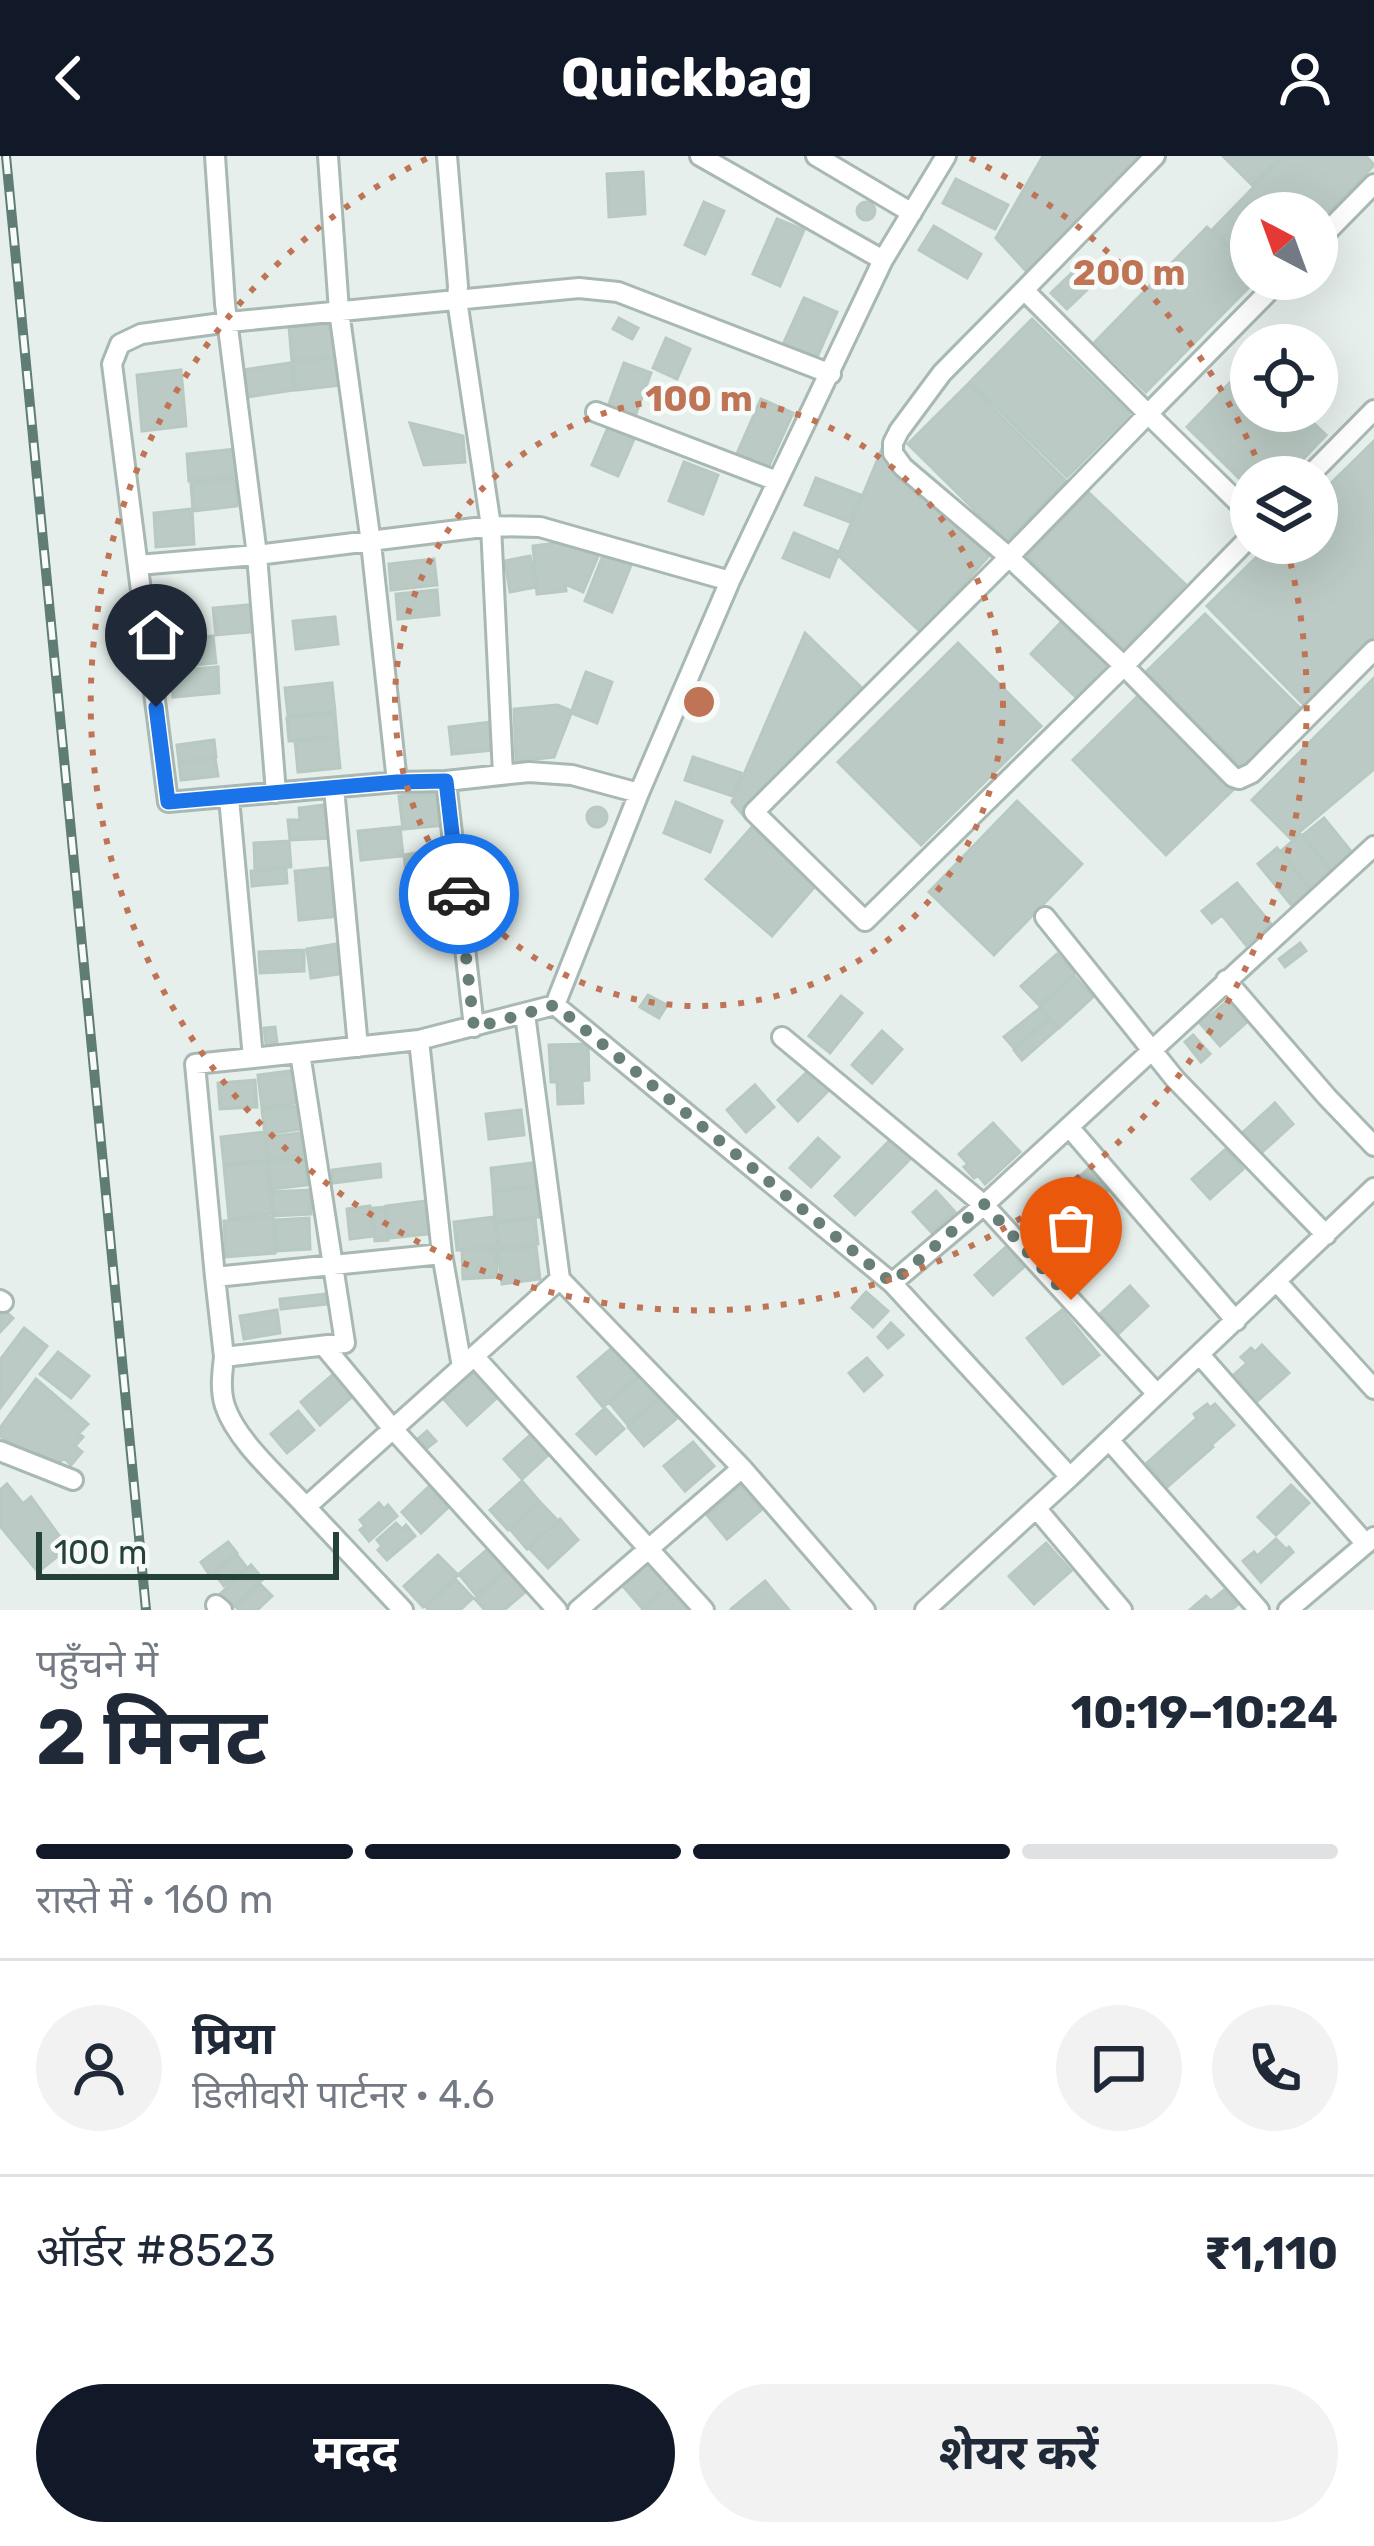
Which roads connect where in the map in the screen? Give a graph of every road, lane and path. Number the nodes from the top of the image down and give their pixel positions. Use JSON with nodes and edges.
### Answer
{"nodes":[{"id":1,"x":215,"y":156,"type":"edge"},
{"id":2,"x":328,"y":156,"type":"edge"},
{"id":3,"x":447,"y":156,"type":"edge"},
{"id":4,"x":700,"y":156,"type":"edge"},
{"id":5,"x":816,"y":156,"type":"edge"},
{"id":6,"x":946,"y":156,"type":"edge"},
{"id":7,"x":1155,"y":156,"type":"edge"},
{"id":8,"x":1374,"y":184,"type":"edge"},
{"id":9,"x":912,"y":213,"type":"junction"},
{"id":10,"x":1338,"y":221,"type":"edge"},
{"id":11,"x":883,"y":260,"type":"junction"},
{"id":12,"x":1024,"y":290,"type":"junction"},
{"id":13,"x":457,"y":300,"type":"junction"},
{"id":14,"x":1260,"y":300,"type":"edge"},
{"id":15,"x":339,"y":311,"type":"junction"},
{"id":16,"x":229,"y":322,"type":"junction"},
{"id":17,"x":830,"y":374,"type":"junction"},
{"id":18,"x":1374,"y":410,"type":"edge"},
{"id":19,"x":596,"y":412,"type":"dead end"},
{"id":20,"x":1148,"y":414,"type":"junction"},
{"id":21,"x":1329,"y":456,"type":"edge"},
{"id":22,"x":777,"y":481,"type":"junction"},
{"id":23,"x":1230,"y":494,"type":"edge"},
{"id":24,"x":490,"y":526,"type":"junction"},
{"id":25,"x":371,"y":543,"type":"junction"},
{"id":26,"x":256,"y":555,"type":"junction"},
{"id":27,"x":1009,"y":557,"type":"junction"},
{"id":28,"x":1230,"y":557,"type":"edge"},
{"id":29,"x":138,"y":566,"type":"junction"},
{"id":30,"x":730,"y":581,"type":"junction"},
{"id":31,"x":1374,"y":650,"type":"edge"},
{"id":32,"x":1124,"y":666,"type":"junction"},
{"id":33,"x":503,"y":774,"type":"junction"},
{"id":34,"x":446,"y":781,"type":"junction"},
{"id":35,"x":397,"y":782,"type":"junction"},
{"id":36,"x":334,"y":788,"type":"junction"},
{"id":37,"x":639,"y":793,"type":"junction"},
{"id":38,"x":276,"y":794,"type":"junction"},
{"id":39,"x":229,"y":798,"type":"junction"},
{"id":40,"x":1374,"y":846,"type":"edge"},
{"id":41,"x":1045,"y":917,"type":"dead end"},
{"id":42,"x":1226,"y":980,"type":"junction"},
{"id":43,"x":555,"y":1005,"type":"junction"},
{"id":44,"x":525,"y":1014,"type":"junction"},
{"id":45,"x":474,"y":1028,"type":"junction"},
{"id":46,"x":782,"y":1036,"type":"dead end"},
{"id":47,"x":419,"y":1040,"type":"junction"},
{"id":48,"x":358,"y":1047,"type":"junction"},
{"id":49,"x":1151,"y":1052,"type":"junction"},
{"id":50,"x":300,"y":1053,"type":"junction"},
{"id":51,"x":253,"y":1058,"type":"junction"},
{"id":52,"x":1069,"y":1127,"type":"junction"},
{"id":53,"x":1374,"y":1146,"type":"edge"},
{"id":54,"x":1374,"y":1188,"type":"edge"},
{"id":55,"x":984,"y":1204,"type":"junction"},
{"id":56,"x":1326,"y":1234,"type":"junction"},
{"id":57,"x":442,"y":1254,"type":"junction"},
{"id":58,"x":334,"y":1265,"type":"junction"},
{"id":59,"x":215,"y":1276,"type":"junction"},
{"id":60,"x":560,"y":1279,"type":"junction"},
{"id":61,"x":1277,"y":1282,"type":"junction"},
{"id":62,"x":892,"y":1283,"type":"junction"},
{"id":63,"x":1236,"y":1321,"type":"junction"},
{"id":64,"x":324,"y":1346,"type":"junction"},
{"id":65,"x":1200,"y":1355,"type":"junction"},
{"id":66,"x":224,"y":1358,"type":"junction"},
{"id":67,"x":468,"y":1362,"type":"junction"},
{"id":68,"x":1374,"y":1389,"type":"edge"},
{"id":69,"x":1157,"y":1394,"type":"junction"},
{"id":70,"x":393,"y":1429,"type":"junction"},
{"id":71,"x":1109,"y":1440,"type":"junction"},
{"id":72,"x":0,"y":1451,"type":"edge"},
{"id":73,"x":742,"y":1468,"type":"junction"},
{"id":74,"x":1070,"y":1477,"type":"junction"},
{"id":75,"x":73,"y":1480,"type":"dead end"},
{"id":76,"x":306,"y":1507,"type":"junction"},
{"id":77,"x":1036,"y":1508,"type":"junction"},
{"id":78,"x":1370,"y":1540,"type":"edge"},
{"id":79,"x":650,"y":1548,"type":"junction"},
{"id":80,"x":943,"y":1594,"type":"junction"},
{"id":81,"x":403,"y":1610,"type":"edge"},
{"id":82,"x":557,"y":1610,"type":"edge"},
{"id":83,"x":578,"y":1610,"type":"edge"},
{"id":84,"x":704,"y":1610,"type":"edge"},
{"id":85,"x":866,"y":1610,"type":"edge"},
{"id":86,"x":925,"y":1610,"type":"edge"},
{"id":87,"x":958,"y":1610,"type":"edge"},
{"id":88,"x":1122,"y":1610,"type":"edge"},
{"id":89,"x":1259,"y":1610,"type":"edge"},
{"id":90,"x":1288,"y":1610,"type":"edge"}],
"edges":[{"from":1,"to":16,"type":"street"},
{"from":2,"to":15,"type":"street"},
{"from":3,"to":13,"type":"street"},
{"from":4,"to":11,"type":"street"},
{"from":5,"to":9,"type":"street"},
{"from":6,"to":9,"type":"street"},
{"from":7,"to":12,"type":"street"},
{"from":8,"to":10,"type":"street"},
{"from":9,"to":11,"type":"street"},
{"from":11,"to":17,"type":"street"},
{"from":12,"to":20,"type":"street"},
{"from":12,"to":27,"type":"street"},
{"from":13,"to":15,"type":"street"},
{"from":13,"to":17,"type":"street"},
{"from":13,"to":24,"type":"street"},
{"from":14,"to":20,"type":"street"},
{"from":15,"to":16,"type":"street"},
{"from":15,"to":25,"type":"street"},
{"from":16,"to":26,"type":"street"},
{"from":16,"to":29,"type":"street"},
{"from":17,"to":22,"type":"street"},
{"from":18,"to":21,"type":"street"},
{"from":19,"to":22,"type":"street"},
{"from":20,"to":23,"type":"street"},
{"from":20,"to":27,"type":"street"},
{"from":22,"to":30,"type":"street"},
{"from":24,"to":25,"type":"street"},
{"from":24,"to":30,"type":"street"},
{"from":24,"to":33,"type":"street"},
{"from":25,"to":26,"type":"street"},
{"from":25,"to":35,"type":"street"},
{"from":26,"to":29,"type":"street"},
{"from":26,"to":38,"type":"street"},
{"from":27,"to":32,"type":"street"},
{"from":27,"to":32,"type":"street"},
{"from":28,"to":32,"type":"street"},
{"from":29,"to":39,"type":"street"},
{"from":30,"to":37,"type":"street"},
{"from":31,"to":32,"type":"street"},
{"from":33,"to":34,"type":"street"},
{"from":33,"to":37,"type":"street"},
{"from":34,"to":35,"type":"street"},
{"from":34,"to":45,"type":"street"},
{"from":35,"to":36,"type":"street"},
{"from":36,"to":38,"type":"street"},
{"from":36,"to":48,"type":"street"},
{"from":37,"to":43,"type":"street"},
{"from":38,"to":39,"type":"street"},
{"from":39,"to":51,"type":"street"},
{"from":40,"to":42,"type":"street"},
{"from":41,"to":49,"type":"street"},
{"from":42,"to":49,"type":"street"},
{"from":42,"to":53,"type":"street"},
{"from":43,"to":44,"type":"street"},
{"from":43,"to":62,"type":"street"},
{"from":44,"to":45,"type":"street"},
{"from":44,"to":60,"type":"street"},
{"from":45,"to":47,"type":"street"},
{"from":46,"to":55,"type":"street"},
{"from":47,"to":48,"type":"street"},
{"from":47,"to":57,"type":"street"},
{"from":48,"to":50,"type":"street"},
{"from":49,"to":52,"type":"street"},
{"from":49,"to":56,"type":"street"},
{"from":50,"to":51,"type":"street"},
{"from":50,"to":58,"type":"street"},
{"from":51,"to":59,"type":"street"},
{"from":52,"to":55,"type":"street"},
{"from":52,"to":63,"type":"street"},
{"from":54,"to":56,"type":"street"},
{"from":55,"to":62,"type":"street"},
{"from":55,"to":69,"type":"street"},
{"from":56,"to":61,"type":"street"},
{"from":57,"to":58,"type":"street"},
{"from":57,"to":67,"type":"street"},
{"from":58,"to":59,"type":"street"},
{"from":58,"to":64,"type":"street"},
{"from":59,"to":66,"type":"street"},
{"from":60,"to":67,"type":"street"},
{"from":60,"to":73,"type":"street"},
{"from":61,"to":63,"type":"street"},
{"from":61,"to":68,"type":"street"},
{"from":62,"to":74,"type":"street"},
{"from":63,"to":65,"type":"street"},
{"from":64,"to":66,"type":"street"},
{"from":64,"to":70,"type":"street"},
{"from":65,"to":69,"type":"street"},
{"from":65,"to":78,"type":"street"},
{"from":66,"to":76,"type":"street"},
{"from":67,"to":70,"type":"street"},
{"from":67,"to":79,"type":"street"},
{"from":69,"to":71,"type":"street"},
{"from":70,"to":76,"type":"street"},
{"from":70,"to":82,"type":"street"},
{"from":71,"to":74,"type":"street"},
{"from":71,"to":89,"type":"street"},
{"from":72,"to":75,"type":"street"},
{"from":73,"to":79,"type":"street"},
{"from":73,"to":85,"type":"street"},
{"from":74,"to":77,"type":"street"},
{"from":76,"to":81,"type":"street"},
{"from":77,"to":80,"type":"street"},
{"from":77,"to":88,"type":"street"},
{"from":78,"to":90,"type":"street"},
{"from":79,"to":83,"type":"street"},
{"from":79,"to":84,"type":"street"},
{"from":80,"to":86,"type":"street"},
{"from":80,"to":87,"type":"street"}]}
